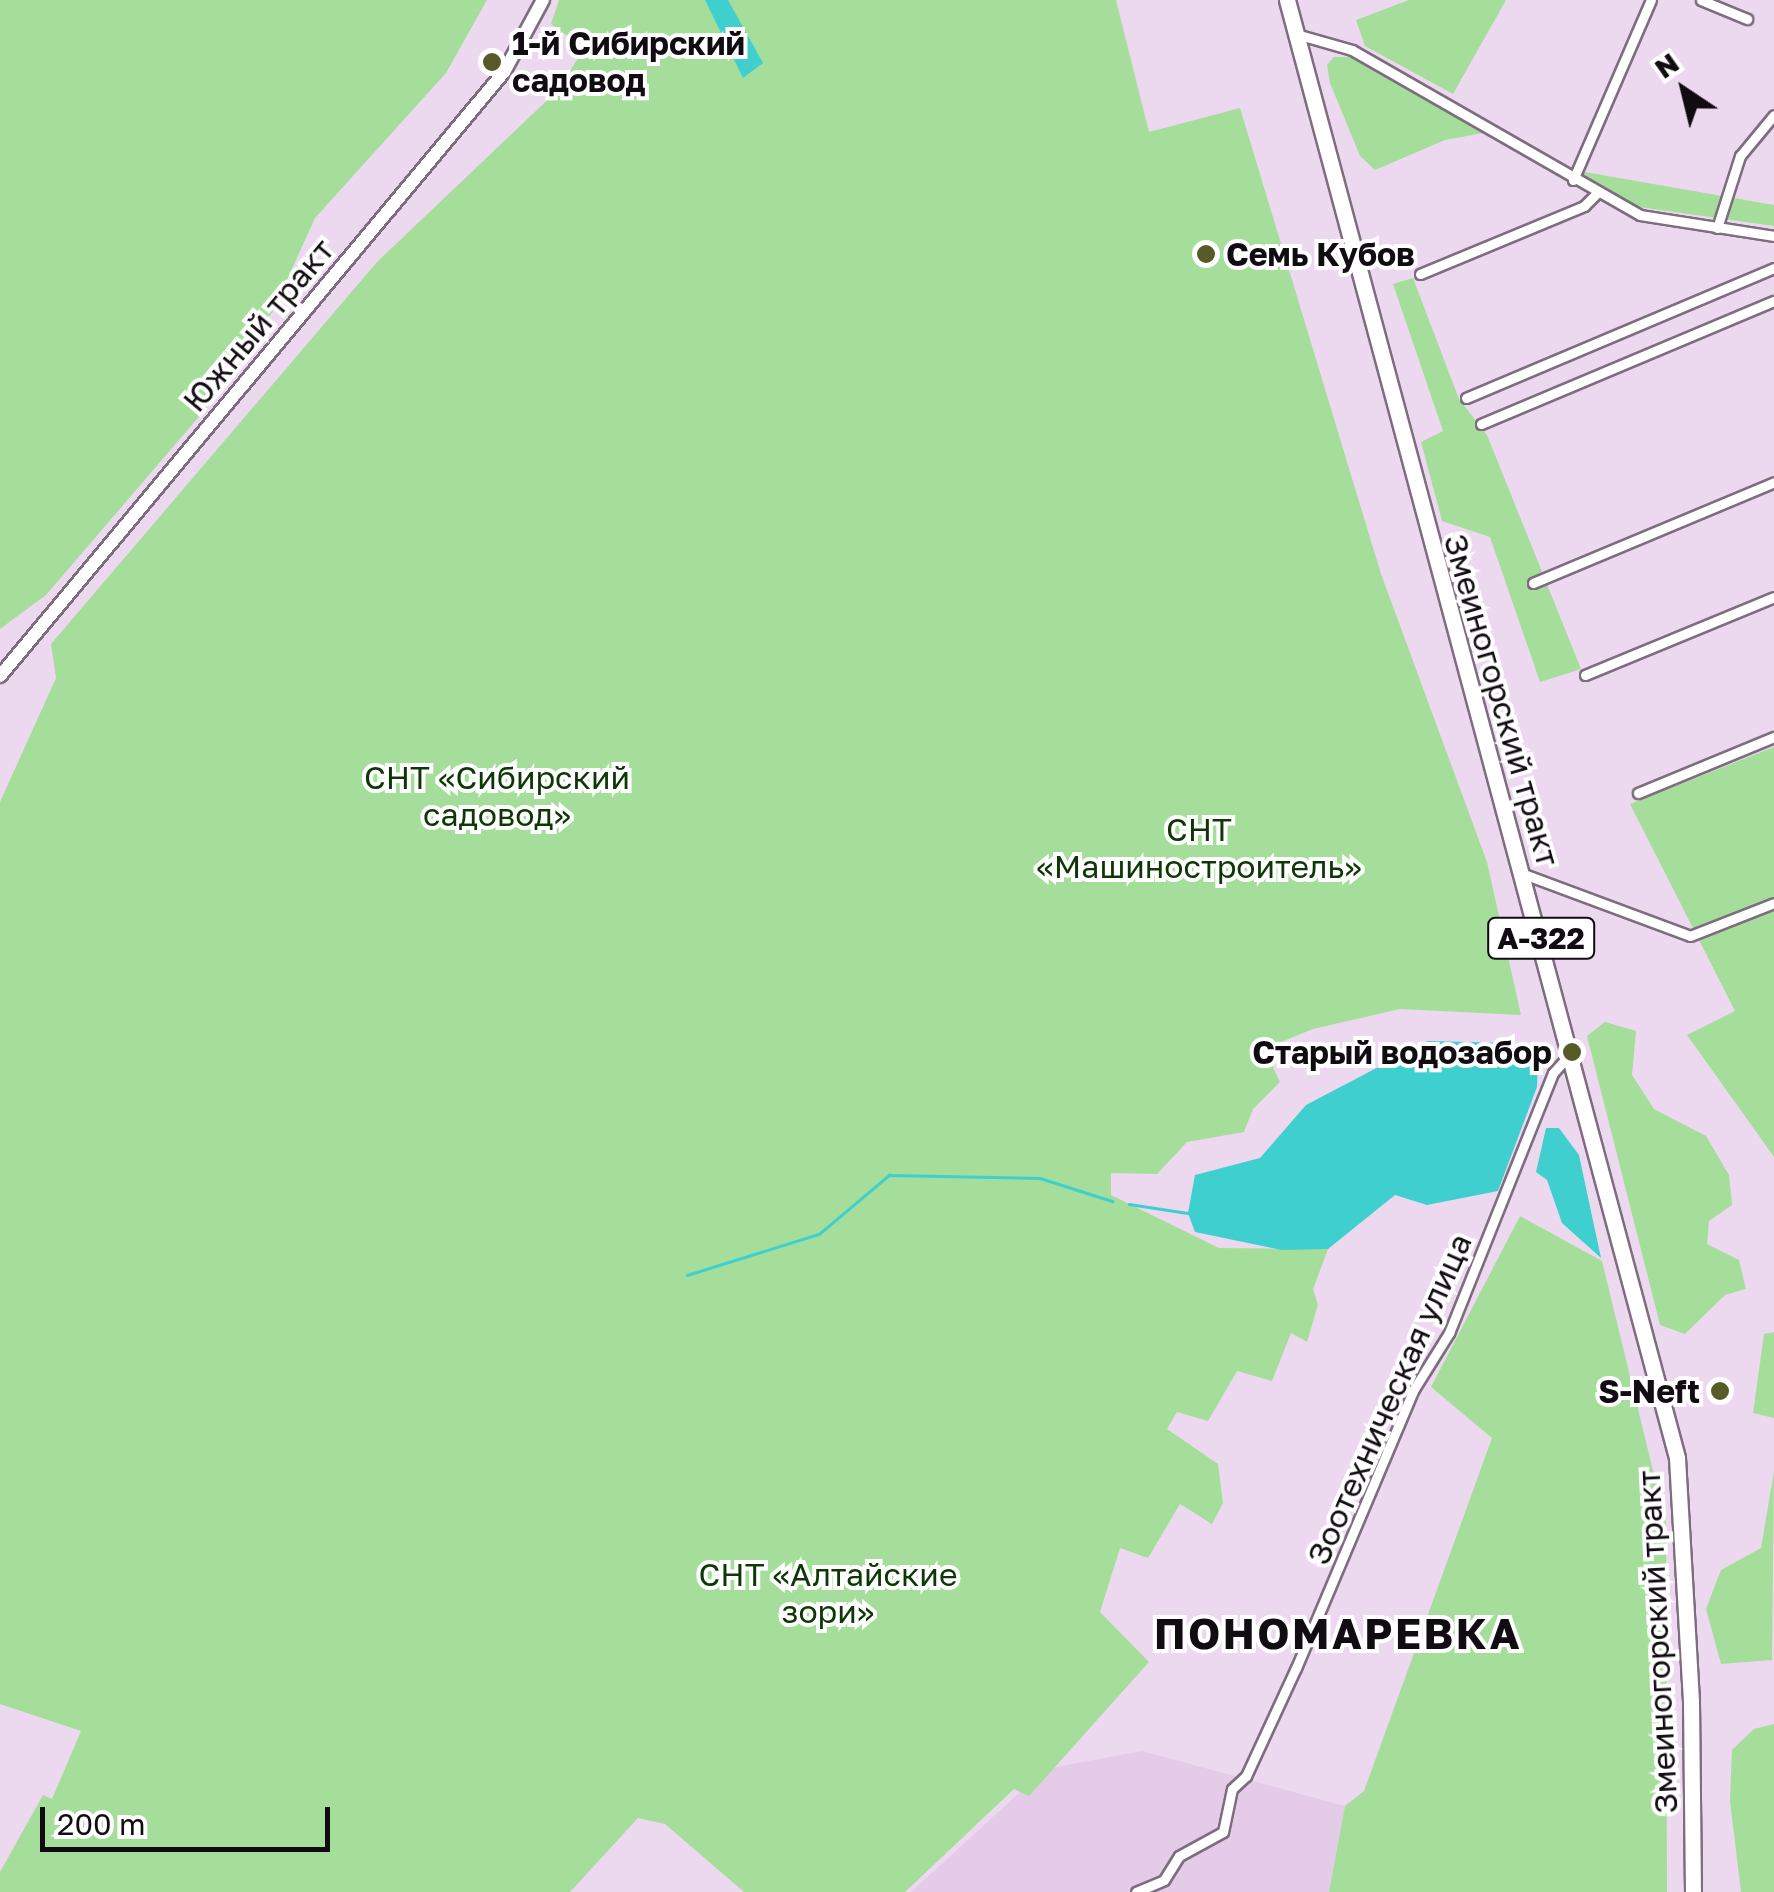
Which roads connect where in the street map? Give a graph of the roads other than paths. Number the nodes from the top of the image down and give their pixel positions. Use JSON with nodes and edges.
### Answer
{"nodes":[{"id":1,"x":544,"y":0,"type":"edge"},
{"id":2,"x":1287,"y":0,"type":"edge"},
{"id":3,"x":1651,"y":0,"type":"edge"},
{"id":4,"x":1701,"y":0,"type":"edge"},
{"id":5,"x":1748,"y":19,"type":"dead end"},
{"id":6,"x":1296,"y":34,"type":"junction"},
{"id":7,"x":1774,"y":115,"type":"edge"},
{"id":8,"x":1573,"y":180,"type":"junction"},
{"id":9,"x":1596,"y":194,"type":"junction"},
{"id":10,"x":1717,"y":228,"type":"junction"},
{"id":11,"x":1774,"y":236,"type":"edge"},
{"id":12,"x":1774,"y":268,"type":"edge"},
{"id":13,"x":1420,"y":274,"type":"dead end"},
{"id":14,"x":1774,"y":301,"type":"edge"},
{"id":15,"x":1466,"y":398,"type":"dead end"},
{"id":16,"x":1481,"y":424,"type":"dead end"},
{"id":17,"x":1774,"y":482,"type":"edge"},
{"id":18,"x":1534,"y":584,"type":"dead end"},
{"id":19,"x":1774,"y":597,"type":"edge"},
{"id":20,"x":1585,"y":674,"type":"dead end"},
{"id":21,"x":0,"y":676,"type":"edge"},
{"id":22,"x":1774,"y":737,"type":"edge"},
{"id":23,"x":1638,"y":792,"type":"dead end"},
{"id":24,"x":1522,"y":873,"type":"junction"},
{"id":25,"x":1774,"y":904,"type":"edge"},
{"id":26,"x":1572,"y":1052,"type":"junction"},
{"id":27,"x":1136,"y":1892,"type":"edge"},
{"id":28,"x":1693,"y":1892,"type":"edge"}],
"edges":[{"from":1,"to":21,"type":"main road","name":"Южный тракт"},
{"from":2,"to":6,"type":"highway","name":"Змеиногорский тракт","number":"А-322"},
{"from":3,"to":8,"type":"street"},
{"from":4,"to":5,"type":"street"},
{"from":6,"to":8,"type":"street"},
{"from":6,"to":24,"type":"highway","name":"Змеиногорский тракт","number":"А-322"},
{"from":7,"to":10,"type":"street"},
{"from":8,"to":9,"type":"street"},
{"from":9,"to":10,"type":"street"},
{"from":9,"to":13,"type":"street"},
{"from":10,"to":11,"type":"street"},
{"from":12,"to":15,"type":"street"},
{"from":14,"to":16,"type":"street"},
{"from":17,"to":18,"type":"street"},
{"from":19,"to":20,"type":"street"},
{"from":22,"to":23,"type":"street"},
{"from":24,"to":25,"type":"street"},
{"from":24,"to":26,"type":"highway","name":"Змеиногорский тракт","number":"А-322"},
{"from":26,"to":27,"type":"street","name":"Зоотехническая улица"},
{"from":26,"to":28,"type":"highway","name":"Змеиногорский тракт","number":"А-322"}]}
